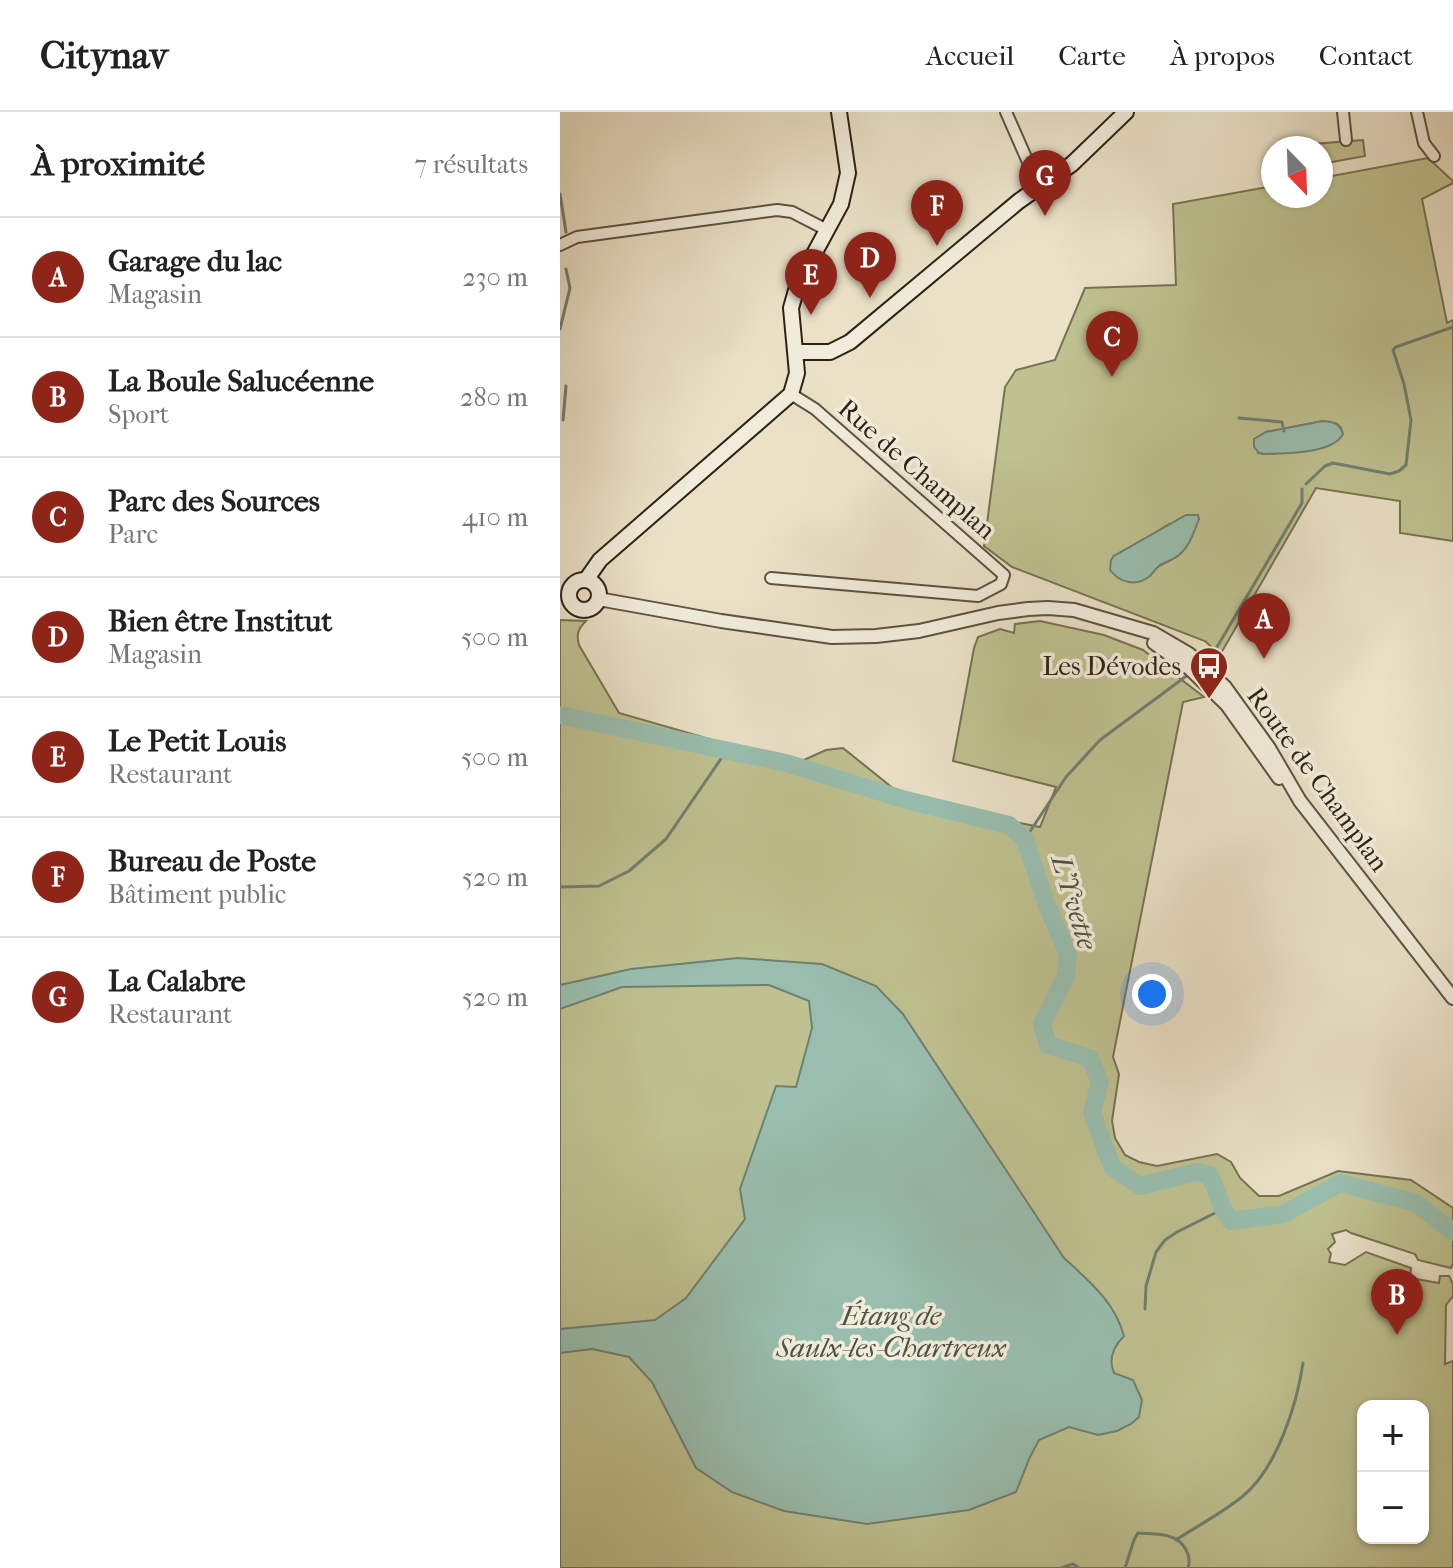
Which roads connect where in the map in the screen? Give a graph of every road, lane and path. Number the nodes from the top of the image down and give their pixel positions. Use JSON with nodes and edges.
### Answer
{"nodes":[{"id":1,"x":839,"y":112,"type":"edge"},
{"id":2,"x":1006,"y":112,"type":"edge"},
{"id":3,"x":1126,"y":112,"type":"edge"},
{"id":4,"x":1343,"y":112,"type":"edge"},
{"id":5,"x":1417,"y":112,"type":"edge"},
{"id":6,"x":1346,"y":140,"type":"dead end"},
{"id":7,"x":1434,"y":156,"type":"dead end"},
{"id":8,"x":1039,"y":187,"type":"junction"},
{"id":9,"x":827,"y":230,"type":"junction"},
{"id":10,"x":560,"y":245,"type":"edge"},
{"id":11,"x":796,"y":352,"type":"junction"},
{"id":12,"x":791,"y":394,"type":"junction"},
{"id":13,"x":771,"y":578,"type":"dead end"},
{"id":14,"x":586,"y":580,"type":"junction"},
{"id":15,"x":599,"y":596,"type":"junction"},
{"id":16,"x":564,"y":599,"type":"edge"},
{"id":17,"x":1453,"y":998,"type":"edge"}],
"edges":[{"from":1,"to":9,"type":"main road"},
{"from":2,"to":8,"type":"street"},
{"from":3,"to":8,"type":"main road"},
{"from":4,"to":6,"type":"street"},
{"from":5,"to":7,"type":"street"},
{"from":8,"to":11,"type":"main road"},
{"from":9,"to":10,"type":"street"},
{"from":9,"to":11,"type":"main road"},
{"from":11,"to":12,"type":"main road"},
{"from":12,"to":13,"type":"street","name":"Rue de Champlan"},
{"from":12,"to":14,"type":"main road"},
{"from":14,"to":15,"type":"main road"},
{"from":14,"to":16,"type":"main road"},
{"from":15,"to":16,"type":"main road"},
{"from":15,"to":17,"type":"street","name":"Route de Champlan"}]}
